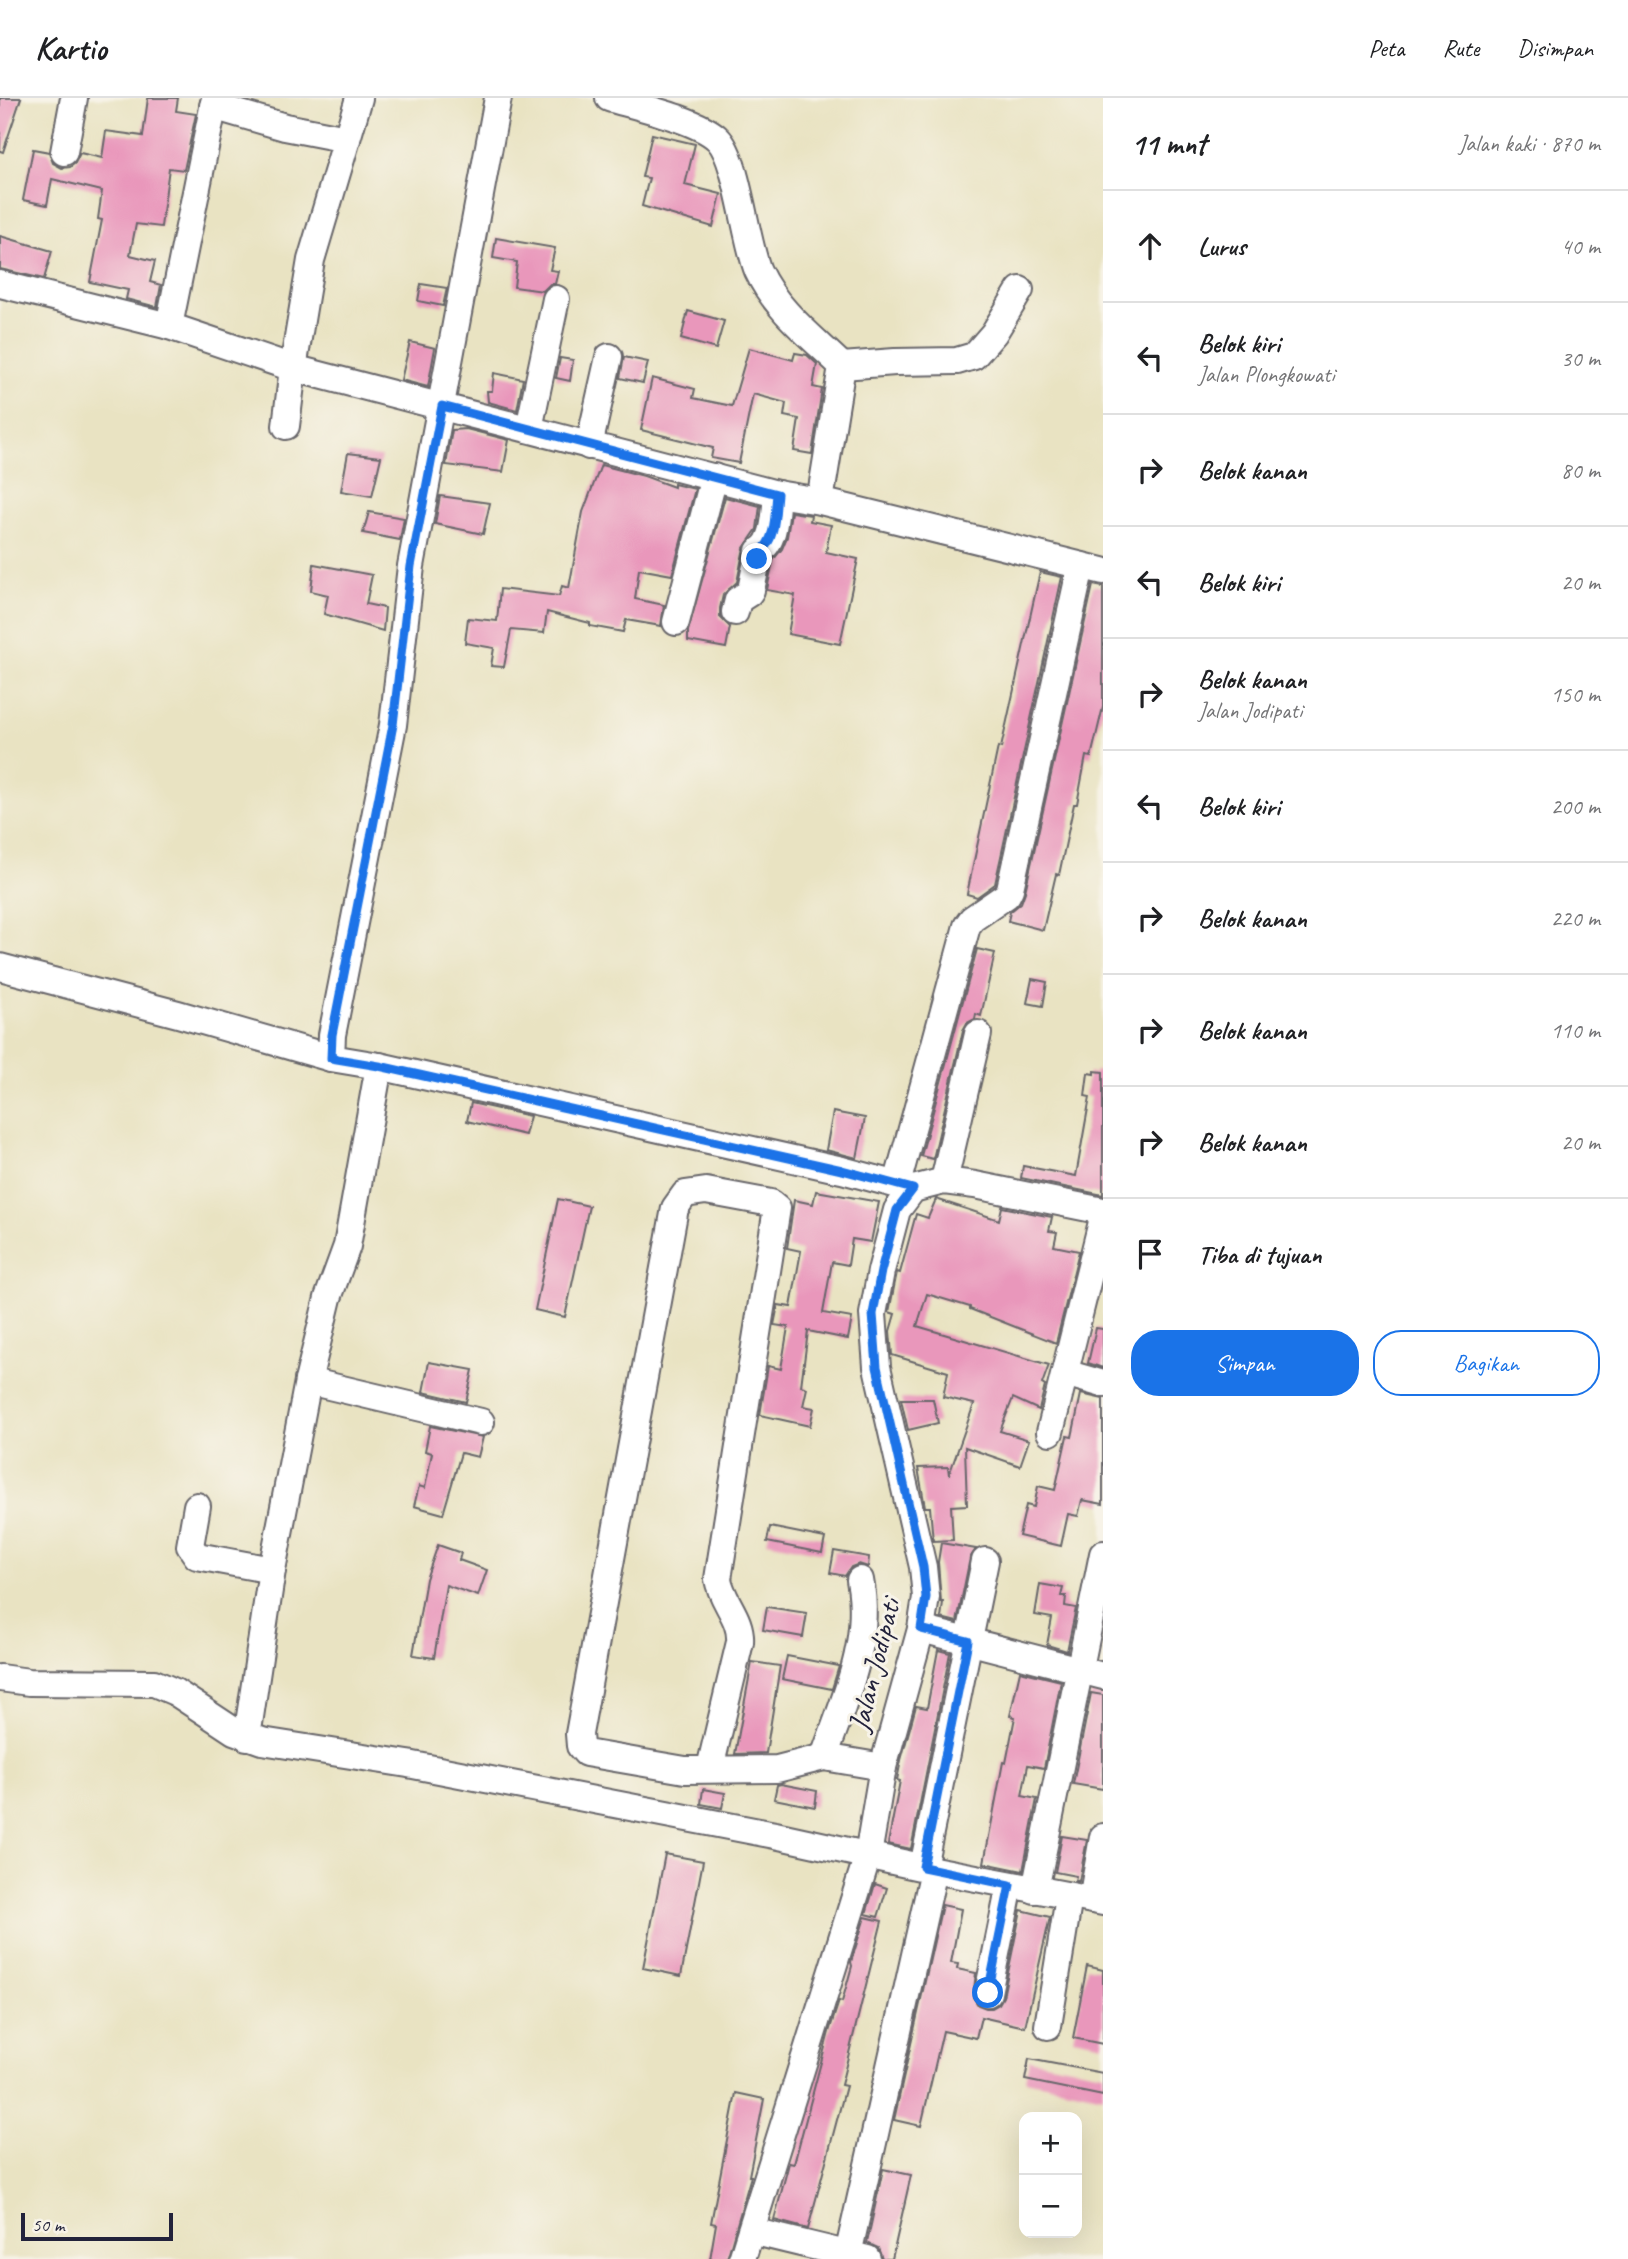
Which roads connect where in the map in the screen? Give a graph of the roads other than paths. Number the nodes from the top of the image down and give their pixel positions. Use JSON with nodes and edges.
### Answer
{"nodes":[{"id":1,"x":74,"y":98,"type":"edge"},
{"id":2,"x":359,"y":98,"type":"edge"},
{"id":3,"x":498,"y":98,"type":"edge"},
{"id":4,"x":609,"y":98,"type":"edge"},
{"id":5,"x":214,"y":102,"type":"edge"},
{"id":6,"x":347,"y":139,"type":"junction"},
{"id":7,"x":64,"y":152,"type":"dead end"},
{"id":8,"x":0,"y":284,"type":"edge"},
{"id":9,"x":1020,"y":290,"type":"dead end"},
{"id":10,"x":556,"y":299,"type":"dead end"},
{"id":11,"x":169,"y":326,"type":"junction"},
{"id":12,"x":609,"y":357,"type":"dead end"},
{"id":13,"x":842,"y":366,"type":"junction"},
{"id":14,"x":293,"y":368,"type":"junction"},
{"id":15,"x":442,"y":406,"type":"junction"},
{"id":16,"x":286,"y":426,"type":"dead end"},
{"id":17,"x":530,"y":429,"type":"junction"},
{"id":18,"x":589,"y":446,"type":"junction"},
{"id":19,"x":714,"y":477,"type":"junction"},
{"id":20,"x":777,"y":494,"type":"junction"},
{"id":21,"x":820,"y":501,"type":"junction"},
{"id":22,"x":1092,"y":568,"type":"edge"},
{"id":23,"x":735,"y":612,"type":"dead end"},
{"id":24,"x":677,"y":622,"type":"dead end"},
{"id":25,"x":0,"y":967,"type":"edge"},
{"id":26,"x":978,"y":1034,"type":"dead end"},
{"id":27,"x":331,"y":1058,"type":"junction"},
{"id":28,"x":379,"y":1066,"type":"junction"},
{"id":29,"x":944,"y":1181,"type":"junction"},
{"id":30,"x":905,"y":1186,"type":"junction"},
{"id":31,"x":1103,"y":1211,"type":"edge"},
{"id":32,"x":1103,"y":1218,"type":"edge"},
{"id":33,"x":1065,"y":1373,"type":"junction"},
{"id":34,"x":308,"y":1381,"type":"junction"},
{"id":35,"x":1103,"y":1384,"type":"edge"},
{"id":36,"x":481,"y":1422,"type":"dead end"},
{"id":37,"x":1050,"y":1432,"type":"dead end"},
{"id":38,"x":197,"y":1506,"type":"dead end"},
{"id":39,"x":1103,"y":1554,"type":"edge"},
{"id":40,"x":985,"y":1561,"type":"dead end"},
{"id":41,"x":272,"y":1570,"type":"junction"},
{"id":42,"x":860,"y":1580,"type":"dead end"},
{"id":43,"x":921,"y":1629,"type":"junction"},
{"id":44,"x":968,"y":1641,"type":"junction"},
{"id":45,"x":1091,"y":1673,"type":"edge"},
{"id":46,"x":0,"y":1678,"type":"edge"},
{"id":47,"x":247,"y":1737,"type":"junction"},
{"id":48,"x":824,"y":1758,"type":"junction"},
{"id":49,"x":883,"y":1767,"type":"junction"},
{"id":50,"x":710,"y":1768,"type":"junction"},
{"id":51,"x":1103,"y":1838,"type":"edge"},
{"id":52,"x":868,"y":1855,"type":"junction"},
{"id":53,"x":929,"y":1868,"type":"junction"},
{"id":54,"x":1022,"y":1887,"type":"junction"},
{"id":55,"x":1088,"y":1900,"type":"edge"},
{"id":56,"x":988,"y":1993,"type":"dead end"},
{"id":57,"x":1048,"y":2026,"type":"dead end"},
{"id":58,"x":751,"y":2231,"type":"junction"},
{"id":59,"x":854,"y":2258,"type":"edge"},
{"id":60,"x":742,"y":2259,"type":"edge"}],
"edges":[{"from":1,"to":7,"type":"street"},
{"from":2,"to":6,"type":"street"},
{"from":3,"to":15,"type":"street"},
{"from":4,"to":13,"type":"street"},
{"from":5,"to":6,"type":"street"},
{"from":5,"to":11,"type":"street"},
{"from":6,"to":14,"type":"street"},
{"from":8,"to":11,"type":"street"},
{"from":9,"to":13,"type":"street"},
{"from":10,"to":17,"type":"street"},
{"from":11,"to":14,"type":"street"},
{"from":12,"to":18,"type":"street"},
{"from":13,"to":21,"type":"street"},
{"from":14,"to":15,"type":"street"},
{"from":14,"to":16,"type":"street"},
{"from":15,"to":17,"type":"street"},
{"from":15,"to":27,"type":"street"},
{"from":17,"to":18,"type":"street"},
{"from":18,"to":19,"type":"street"},
{"from":19,"to":20,"type":"street"},
{"from":19,"to":24,"type":"street"},
{"from":20,"to":21,"type":"street"},
{"from":20,"to":23,"type":"street"},
{"from":21,"to":22,"type":"street"},
{"from":22,"to":30,"type":"street","name":"Jalan Jodipati"},
{"from":25,"to":27,"type":"street"},
{"from":26,"to":29,"type":"street"},
{"from":27,"to":28,"type":"street"},
{"from":28,"to":30,"type":"street"},
{"from":28,"to":34,"type":"street"},
{"from":29,"to":30,"type":"street"},
{"from":29,"to":31,"type":"street"},
{"from":30,"to":43,"type":"street","name":"Jalan Jodipati"},
{"from":32,"to":33,"type":"street"},
{"from":33,"to":35,"type":"street"},
{"from":33,"to":37,"type":"street"},
{"from":34,"to":36,"type":"street"},
{"from":34,"to":41,"type":"street"},
{"from":38,"to":41,"type":"street"},
{"from":39,"to":45,"type":"street"},
{"from":40,"to":44,"type":"street"},
{"from":41,"to":47,"type":"street"},
{"from":42,"to":48,"type":"street"},
{"from":43,"to":44,"type":"street"},
{"from":43,"to":49,"type":"street","name":"Jalan Jodipati"},
{"from":44,"to":45,"type":"street"},
{"from":44,"to":53,"type":"street"},
{"from":45,"to":54,"type":"street"},
{"from":46,"to":47,"type":"street"},
{"from":47,"to":52,"type":"street"},
{"from":48,"to":49,"type":"street"},
{"from":48,"to":50,"type":"street"},
{"from":49,"to":52,"type":"street","name":"Jalan Jodipati"},
{"from":50,"to":50,"type":"street"},
{"from":51,"to":55,"type":"street"},
{"from":52,"to":53,"type":"street"},
{"from":52,"to":58,"type":"street","name":"Jalan Jodipati"},
{"from":53,"to":54,"type":"street"},
{"from":53,"to":59,"type":"street"},
{"from":54,"to":55,"type":"street"},
{"from":54,"to":56,"type":"street"},
{"from":55,"to":57,"type":"street"},
{"from":58,"to":59,"type":"street"},
{"from":58,"to":60,"type":"street","name":"Jalan Jodipati"}]}
